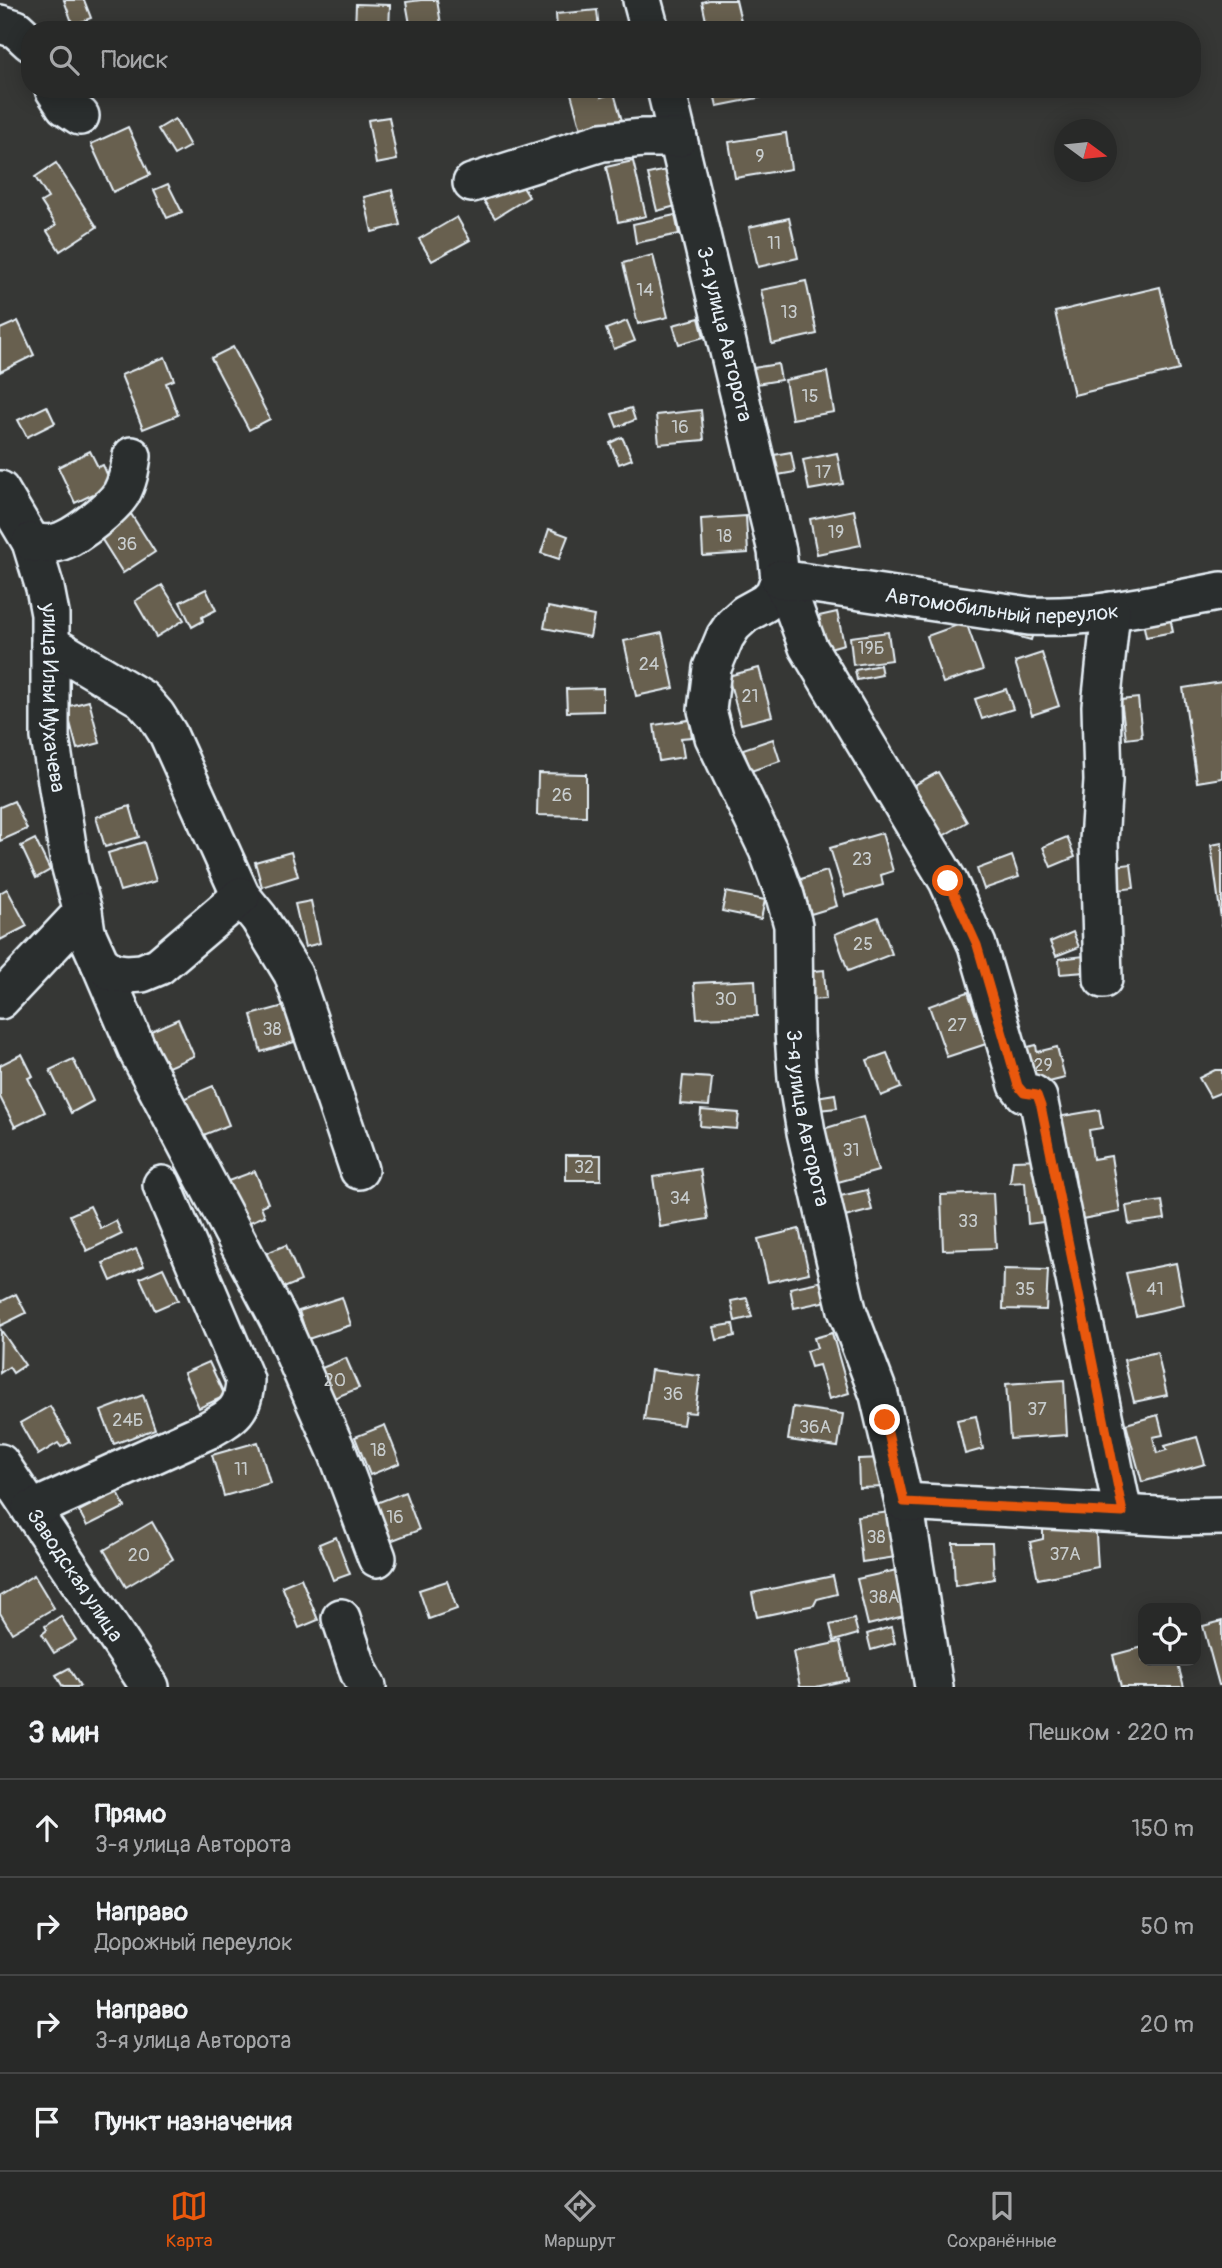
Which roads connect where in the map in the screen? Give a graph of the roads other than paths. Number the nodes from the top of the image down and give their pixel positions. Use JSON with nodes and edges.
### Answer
{"nodes":[{"id":1,"x":642,"y":0,"type":"edge"},
{"id":2,"x":648,"y":21,"type":"edge"},
{"id":3,"x":0,"y":24,"type":"edge"},
{"id":4,"x":21,"y":34,"type":"edge"},
{"id":5,"x":60,"y":98,"type":"edge"},
{"id":6,"x":668,"y":98,"type":"edge"},
{"id":7,"x":80,"y":116,"type":"dead end"},
{"id":8,"x":678,"y":138,"type":"junction"},
{"id":9,"x":472,"y":183,"type":"dead end"},
{"id":10,"x":132,"y":456,"type":"dead end"},
{"id":11,"x":0,"y":490,"type":"edge"},
{"id":12,"x":31,"y":542,"type":"junction"},
{"id":13,"x":780,"y":579,"type":"junction"},
{"id":14,"x":1222,"y":591,"type":"edge"},
{"id":15,"x":1111,"y":611,"type":"junction"},
{"id":16,"x":50,"y":644,"type":"junction"},
{"id":17,"x":241,"y":896,"type":"junction"},
{"id":18,"x":83,"y":912,"type":"junction"},
{"id":19,"x":100,"y":963,"type":"junction"},
{"id":20,"x":1103,"y":979,"type":"dead end"},
{"id":21,"x":0,"y":1000,"type":"edge"},
{"id":22,"x":359,"y":1170,"type":"dead end"},
{"id":23,"x":162,"y":1185,"type":"dead end"},
{"id":24,"x":0,"y":1463,"type":"edge"},
{"id":25,"x":904,"y":1502,"type":"junction"},
{"id":26,"x":32,"y":1510,"type":"junction"},
{"id":27,"x":1123,"y":1513,"type":"junction"},
{"id":28,"x":1222,"y":1516,"type":"edge"},
{"id":29,"x":377,"y":1558,"type":"dead end"},
{"id":30,"x":341,"y":1618,"type":"dead end"},
{"id":31,"x":150,"y":1687,"type":"edge"},
{"id":32,"x":367,"y":1687,"type":"edge"},
{"id":33,"x":934,"y":1687,"type":"edge"}],
"edges":[{"from":1,"to":2,"type":"street"},
{"from":3,"to":4,"type":"street"},
{"from":5,"to":7,"type":"street"},
{"from":6,"to":8,"type":"street","name":"3-я улица Авторота"},
{"from":8,"to":9,"type":"street"},
{"from":8,"to":13,"type":"street","name":"3-я улица Авторота"},
{"from":10,"to":12,"type":"street"},
{"from":11,"to":12,"type":"street","name":"улица Ильи Мухачева"},
{"from":12,"to":16,"type":"street","name":"улица Ильи Мухачева"},
{"from":13,"to":15,"type":"street","name":"Автомобильный переулок"},
{"from":13,"to":25,"type":"street","name":"3-я улица Авторота"},
{"from":13,"to":27,"type":"street","name":"3-я улица Авторота"},
{"from":14,"to":15,"type":"street","name":"Автомобильный переулок"},
{"from":15,"to":20,"type":"street"},
{"from":16,"to":17,"type":"street"},
{"from":16,"to":18,"type":"street","name":"улица Ильи Мухачева"},
{"from":17,"to":19,"type":"street"},
{"from":17,"to":22,"type":"street"},
{"from":18,"to":19,"type":"street","name":"улица Ильи Мухачева"},
{"from":18,"to":21,"type":"street"},
{"from":19,"to":29,"type":"street","name":"улица Ильи Мухачева"},
{"from":23,"to":26,"type":"street"},
{"from":24,"to":26,"type":"street","name":"Заводская улица"},
{"from":25,"to":27,"type":"street"},
{"from":25,"to":33,"type":"street","name":"3-я улица Авторота"},
{"from":26,"to":31,"type":"street","name":"Заводская улица"},
{"from":27,"to":28,"type":"street"},
{"from":30,"to":32,"type":"street"}]}
